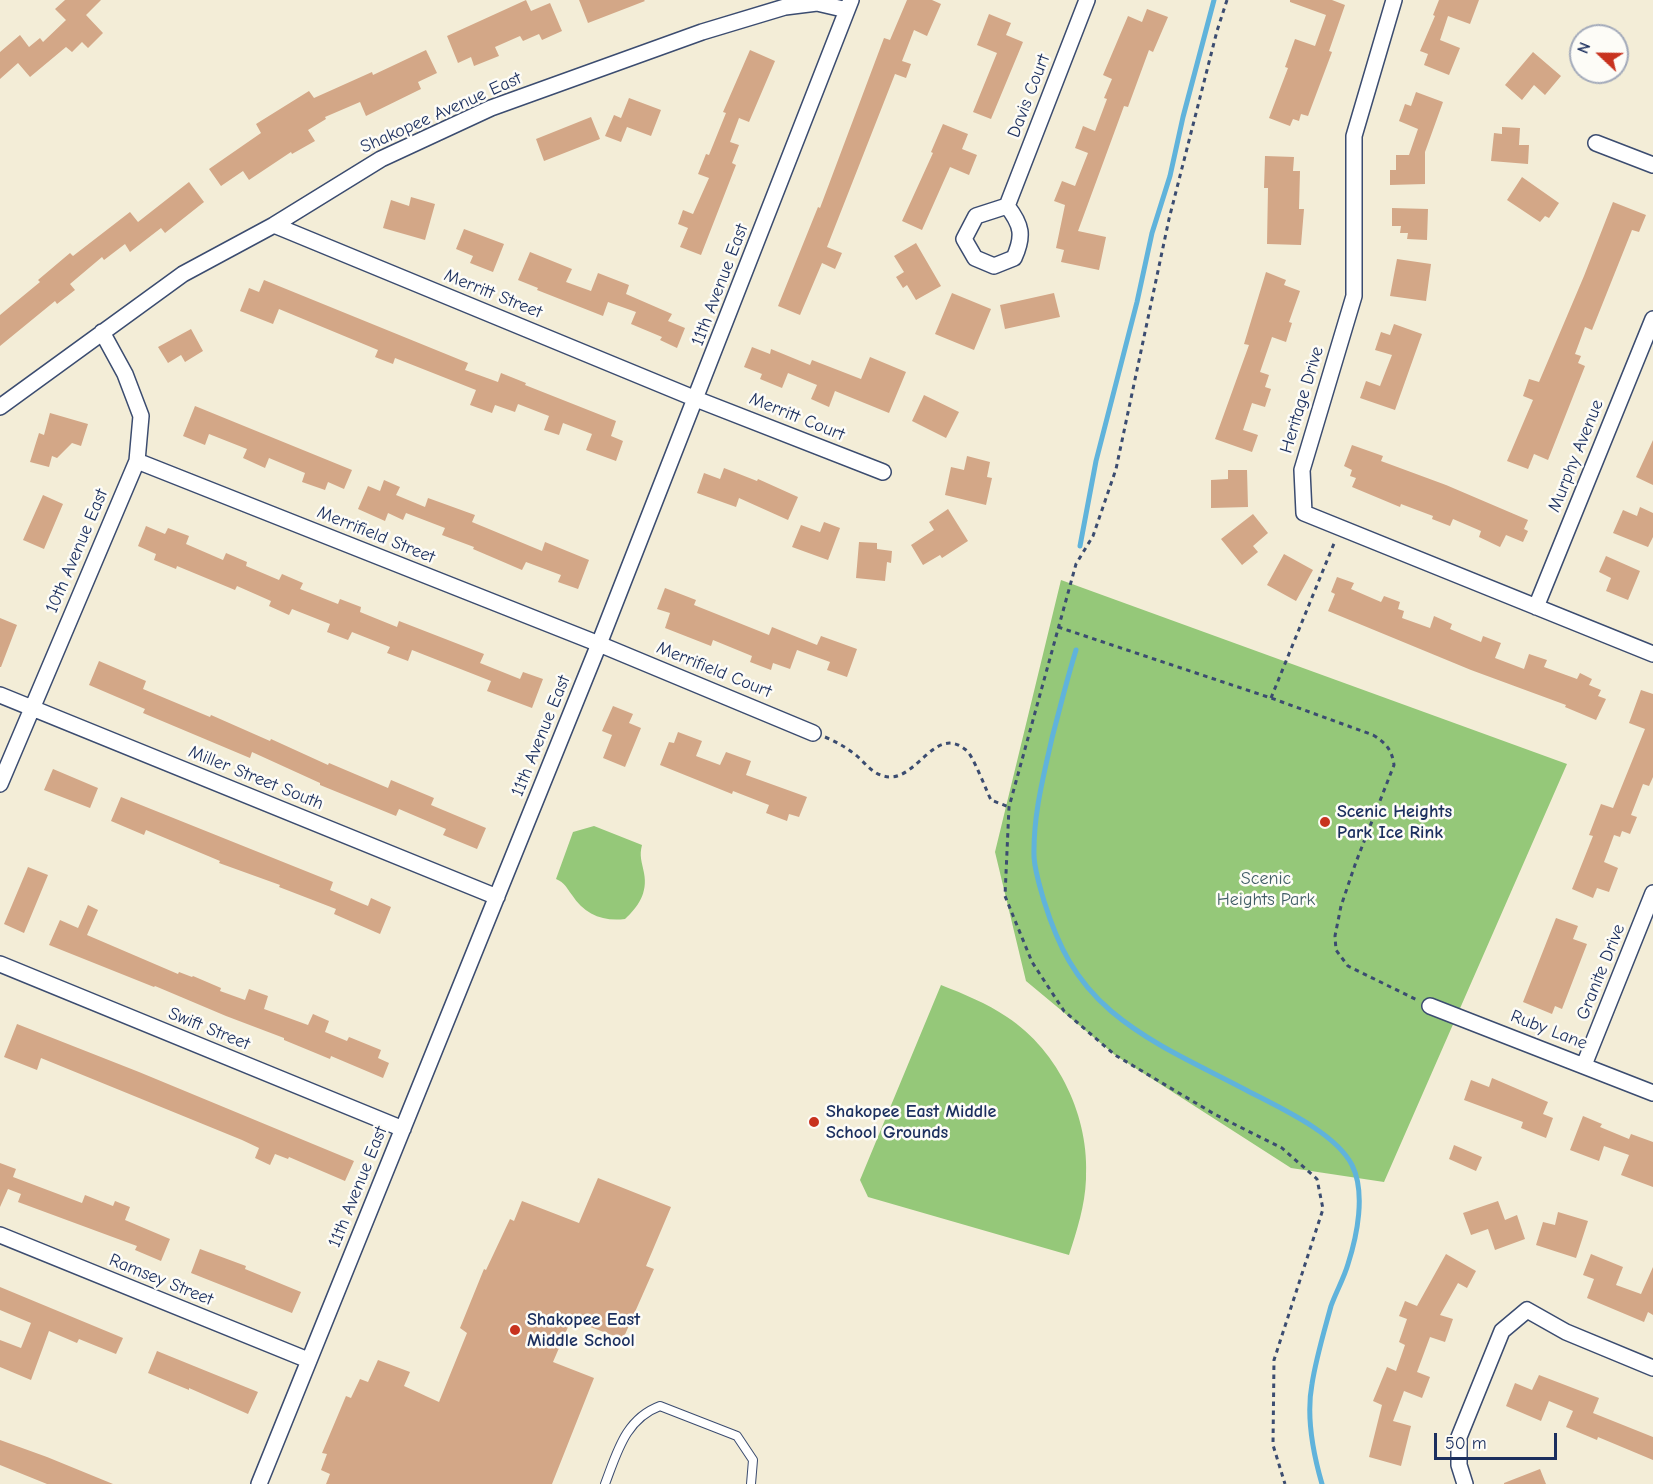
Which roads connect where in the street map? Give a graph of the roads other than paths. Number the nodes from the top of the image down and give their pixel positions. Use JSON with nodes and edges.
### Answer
{"nodes":[{"id":1,"x":1087,"y":0,"type":"edge"},
{"id":2,"x":1394,"y":0,"type":"edge"},
{"id":3,"x":849,"y":5,"type":"edge"},
{"id":4,"x":1596,"y":143,"type":"dead end"},
{"id":5,"x":1653,"y":165,"type":"edge"},
{"id":6,"x":1007,"y":206,"type":"dead end"},
{"id":7,"x":274,"y":225,"type":"junction"},
{"id":8,"x":1653,"y":319,"type":"edge"},
{"id":9,"x":102,"y":332,"type":"junction"},
{"id":10,"x":696,"y":399,"type":"junction"},
{"id":11,"x":0,"y":407,"type":"edge"},
{"id":12,"x":137,"y":461,"type":"junction"},
{"id":13,"x":883,"y":472,"type":"dead end"},
{"id":14,"x":1536,"y":607,"type":"junction"},
{"id":15,"x":599,"y":644,"type":"junction"},
{"id":16,"x":1653,"y":654,"type":"edge"},
{"id":17,"x":0,"y":695,"type":"edge"},
{"id":18,"x":31,"y":708,"type":"junction"},
{"id":19,"x":813,"y":733,"type":"road end"},
{"id":20,"x":0,"y":784,"type":"edge"},
{"id":21,"x":1653,"y":894,"type":"edge"},
{"id":22,"x":497,"y":897,"type":"junction"},
{"id":23,"x":0,"y":964,"type":"edge"},
{"id":24,"x":1431,"y":1006,"type":"road end"},
{"id":25,"x":1584,"y":1065,"type":"junction"},
{"id":26,"x":1653,"y":1093,"type":"edge"},
{"id":27,"x":403,"y":1130,"type":"junction"},
{"id":28,"x":0,"y":1235,"type":"edge"},
{"id":29,"x":308,"y":1360,"type":"junction"},
{"id":30,"x":1653,"y":1368,"type":"edge"},
{"id":31,"x":259,"y":1484,"type":"edge"},
{"id":32,"x":605,"y":1484,"type":"edge"},
{"id":33,"x":751,"y":1484,"type":"edge"},
{"id":34,"x":1465,"y":1484,"type":"edge"}],
"edges":[{"from":1,"to":6,"type":"street","name":"Davis Court"},
{"from":2,"to":14,"type":"street","name":"Heritage Drive"},
{"from":3,"to":7,"type":"street","name":"Shakopee Avenue East"},
{"from":3,"to":10,"type":"street","name":"11th Avenue East"},
{"from":4,"to":5,"type":"street"},
{"from":7,"to":9,"type":"street","name":"Shakopee Avenue East"},
{"from":7,"to":10,"type":"street","name":"Merritt Street"},
{"from":8,"to":14,"type":"street","name":"Murphy Avenue"},
{"from":9,"to":11,"type":"street","name":"Shakopee Avenue East"},
{"from":9,"to":12,"type":"street","name":"10th Avenue East"},
{"from":10,"to":13,"type":"street","name":"Merritt Court"},
{"from":10,"to":15,"type":"street","name":"11th Avenue East"},
{"from":12,"to":15,"type":"street","name":"Merrifield Street"},
{"from":12,"to":18,"type":"street","name":"10th Avenue East"},
{"from":14,"to":16,"type":"street","name":"Heritage Drive"},
{"from":15,"to":19,"type":"street","name":"Merrifield Court"},
{"from":15,"to":22,"type":"street","name":"11th Avenue East"},
{"from":17,"to":18,"type":"street","name":"Miller Street South"},
{"from":18,"to":20,"type":"street","name":"10th Avenue East"},
{"from":18,"to":22,"type":"street","name":"Miller Street South"},
{"from":21,"to":25,"type":"street","name":"Granite Drive"},
{"from":22,"to":27,"type":"street","name":"11th Avenue East"},
{"from":23,"to":27,"type":"street","name":"Swift Street"},
{"from":24,"to":25,"type":"street","name":"Ruby Lane"},
{"from":25,"to":26,"type":"street","name":"Ruby Lane"},
{"from":27,"to":29,"type":"street","name":"11th Avenue East"},
{"from":28,"to":29,"type":"street","name":"Ramsey Street"},
{"from":29,"to":31,"type":"street","name":"11th Avenue East"},
{"from":30,"to":34,"type":"street"},
{"from":32,"to":33,"type":"lane"}]}
